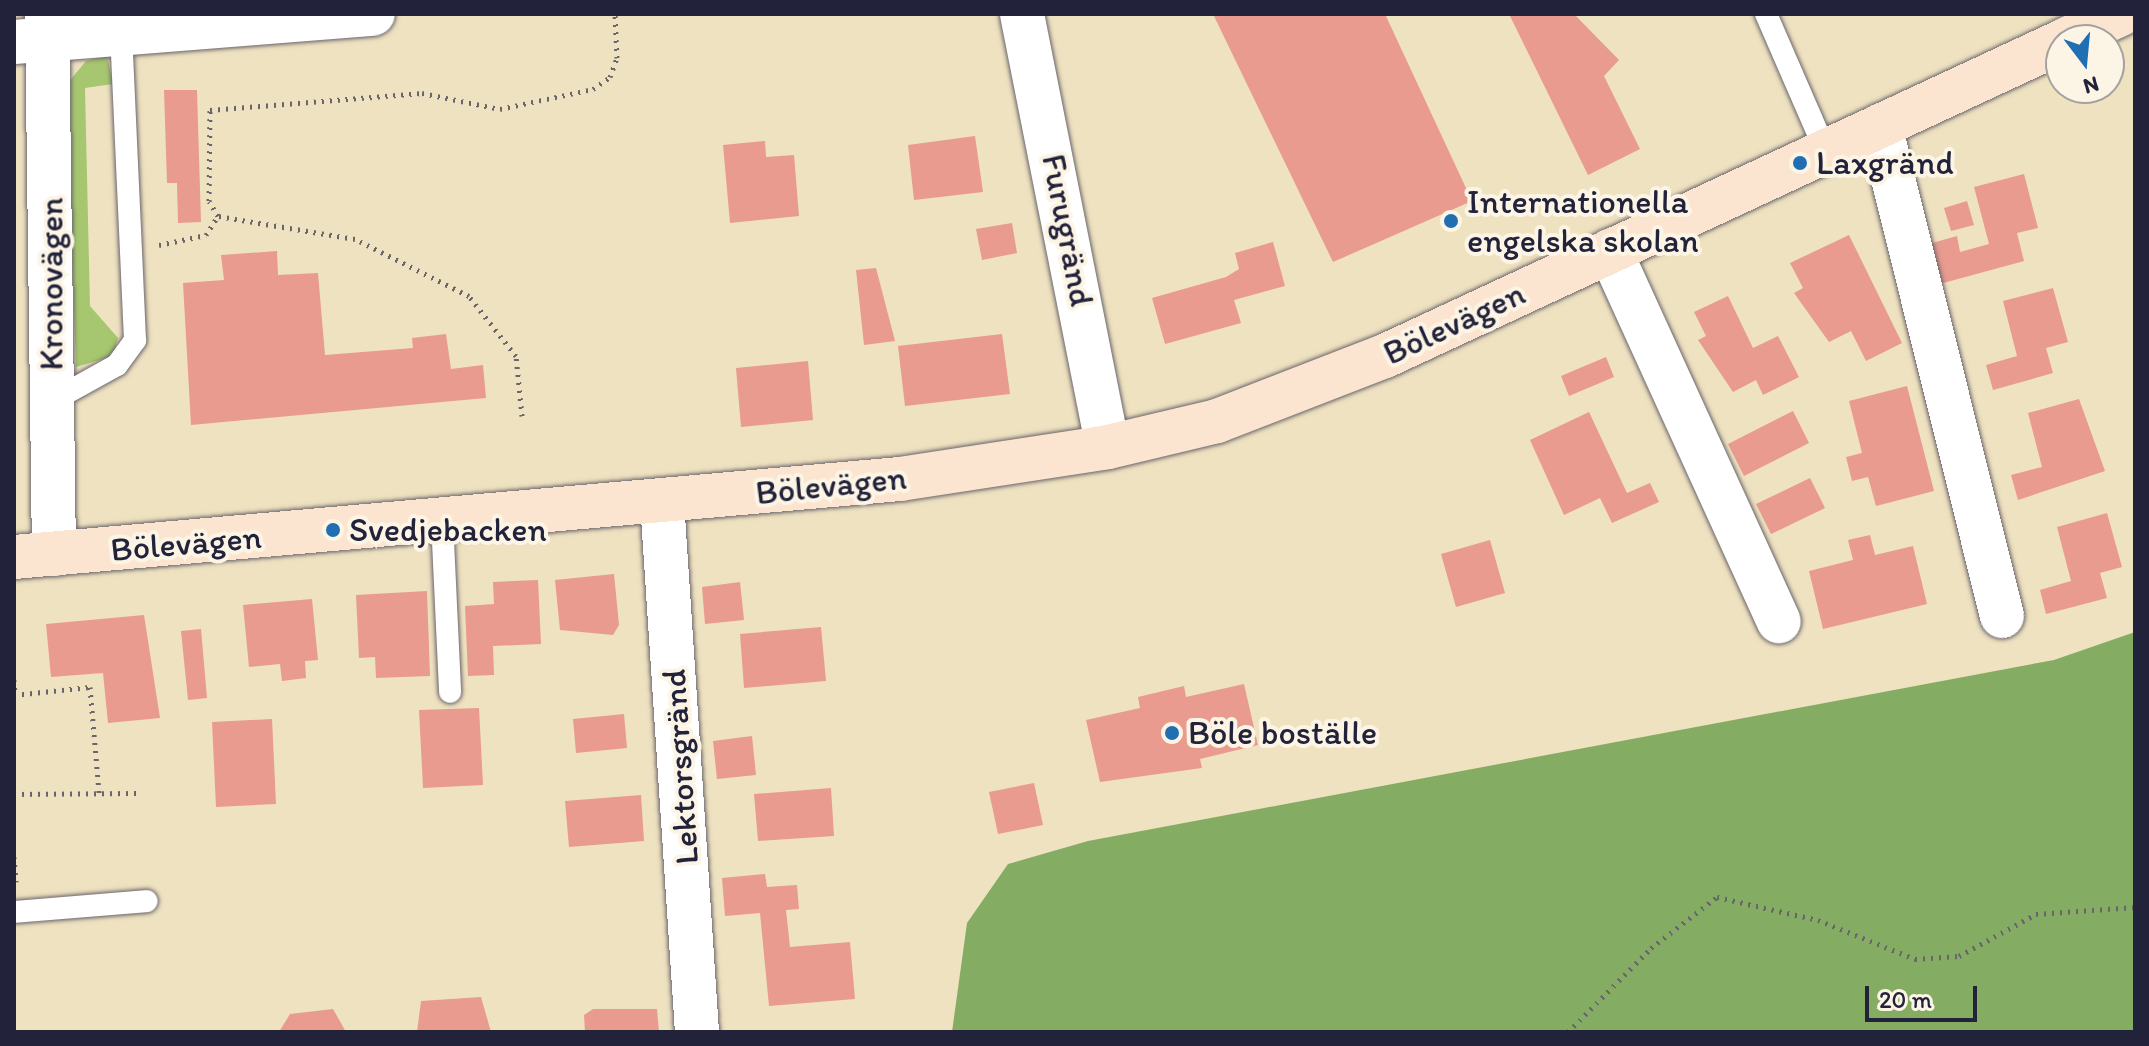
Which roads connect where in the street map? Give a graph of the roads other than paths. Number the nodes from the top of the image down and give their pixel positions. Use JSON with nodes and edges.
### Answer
{"nodes":[{"id":1,"x":373,"y":14,"type":"edge"},
{"id":2,"x":1022,"y":14,"type":"edge"},
{"id":3,"x":1766,"y":14,"type":"edge"},
{"id":4,"x":2121,"y":14,"type":"edge"},
{"id":5,"x":2100,"y":24,"type":"edge"},
{"id":6,"x":36,"y":33,"type":"edge"},
{"id":7,"x":121,"y":36,"type":"junction"},
{"id":8,"x":2045,"y":49,"type":"edge"},
{"id":9,"x":1880,"y":126,"type":"junction"},
{"id":10,"x":1826,"y":152,"type":"junction"},
{"id":11,"x":1610,"y":251,"type":"junction"},
{"id":12,"x":52,"y":401,"type":"junction"},
{"id":13,"x":1108,"y":447,"type":"junction"},
{"id":14,"x":662,"y":501,"type":"junction"},
{"id":15,"x":442,"y":520,"type":"junction"},
{"id":16,"x":34,"y":555,"type":"edge"},
{"id":17,"x":2002,"y":616,"type":"dead end"},
{"id":18,"x":1779,"y":621,"type":"dead end"},
{"id":19,"x":450,"y":692,"type":"dead end"},
{"id":20,"x":147,"y":901,"type":"dead end"},
{"id":21,"x":14,"y":912,"type":"edge"},
{"id":22,"x":697,"y":1032,"type":"edge"}],
"edges":[{"from":1,"to":7,"type":"street"},
{"from":2,"to":13,"type":"street","name":"Furugränd"},
{"from":3,"to":10,"type":"lane"},
{"from":4,"to":5,"type":"street","name":"Bölevägen"},
{"from":6,"to":7,"type":"street"},
{"from":6,"to":12,"type":"street","name":"Kronovägen"},
{"from":7,"to":12,"type":"lane"},
{"from":8,"to":9,"type":"street","name":"Bölevägen"},
{"from":9,"to":10,"type":"street","name":"Bölevägen"},
{"from":9,"to":17,"type":"street"},
{"from":10,"to":11,"type":"street","name":"Bölevägen"},
{"from":11,"to":13,"type":"street","name":"Bölevägen"},
{"from":11,"to":18,"type":"street"},
{"from":12,"to":16,"type":"street","name":"Kronovägen"},
{"from":13,"to":14,"type":"street","name":"Bölevägen"},
{"from":14,"to":15,"type":"street","name":"Bölevägen"},
{"from":14,"to":22,"type":"street","name":"Lektorsgränd"},
{"from":15,"to":16,"type":"street","name":"Bölevägen"},
{"from":15,"to":19,"type":"lane"},
{"from":20,"to":21,"type":"lane"}]}
